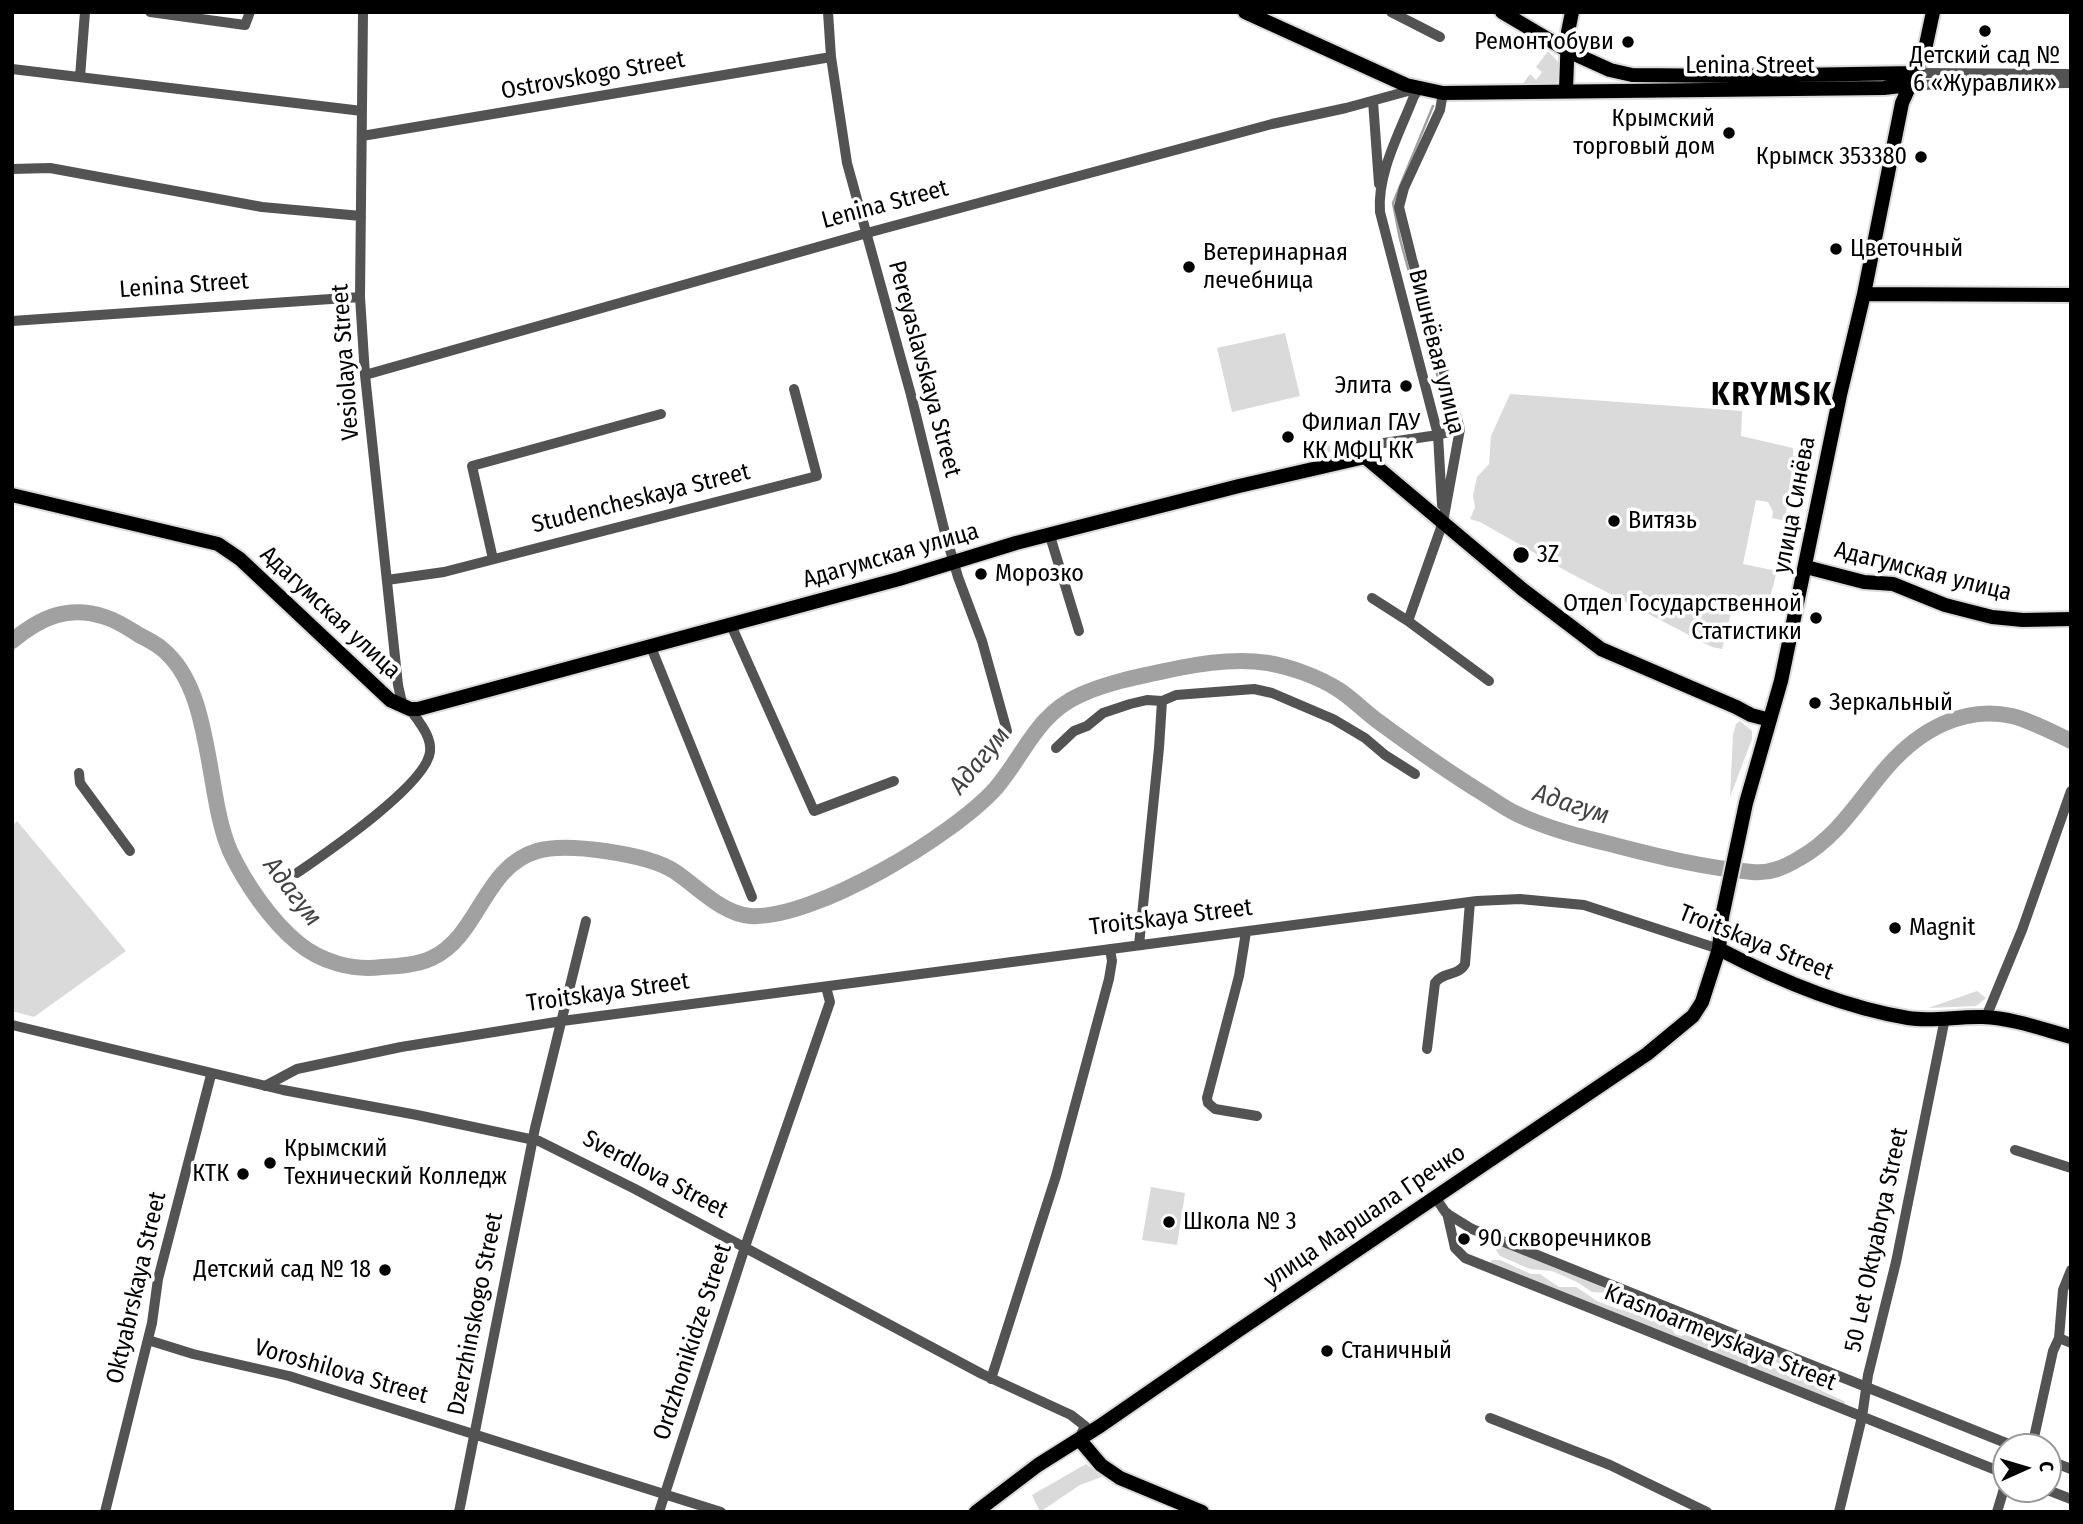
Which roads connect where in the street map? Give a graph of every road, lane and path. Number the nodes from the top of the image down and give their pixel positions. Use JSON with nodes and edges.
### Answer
{"nodes":[{"id":1,"x":85,"y":12,"type":"edge"},
{"id":2,"x":150,"y":12,"type":"edge"},
{"id":3,"x":250,"y":12,"type":"edge"},
{"id":4,"x":363,"y":12,"type":"edge"},
{"id":5,"x":828,"y":12,"type":"edge"},
{"id":6,"x":1245,"y":12,"type":"edge"},
{"id":7,"x":1391,"y":12,"type":"edge"},
{"id":8,"x":1502,"y":12,"type":"edge"},
{"id":9,"x":1572,"y":12,"type":"edge"},
{"id":10,"x":1933,"y":12,"type":"edge"},
{"id":11,"x":1440,"y":37,"type":"dead end"},
{"id":12,"x":1568,"y":51,"type":"junction"},
{"id":13,"x":831,"y":57,"type":"junction"},
{"id":14,"x":12,"y":69,"type":"edge"},
{"id":15,"x":2071,"y":74,"type":"edge"},
{"id":16,"x":80,"y":77,"type":"junction"},
{"id":17,"x":1912,"y":79,"type":"junction"},
{"id":18,"x":1733,"y":82,"type":"junction"},
{"id":19,"x":2071,"y":83,"type":"edge"},
{"id":20,"x":1566,"y":90,"type":"junction"},
{"id":21,"x":1430,"y":91,"type":"junction"},
{"id":22,"x":1373,"y":102,"type":"junction"},
{"id":23,"x":362,"y":111,"type":"junction"},
{"id":24,"x":362,"y":136,"type":"junction"},
{"id":25,"x":12,"y":169,"type":"edge"},
{"id":26,"x":1379,"y":190,"type":"junction"},
{"id":27,"x":361,"y":216,"type":"junction"},
{"id":28,"x":867,"y":233,"type":"junction"},
{"id":29,"x":1864,"y":294,"type":"junction"},
{"id":30,"x":2071,"y":295,"type":"edge"},
{"id":31,"x":360,"y":297,"type":"junction"},
{"id":32,"x":12,"y":321,"type":"edge"},
{"id":33,"x":365,"y":375,"type":"junction"},
{"id":34,"x":794,"y":388,"type":"dead end"},
{"id":35,"x":661,"y":414,"type":"dead end"},
{"id":36,"x":1460,"y":429,"type":"junction"},
{"id":37,"x":1438,"y":435,"type":"junction"},
{"id":38,"x":1365,"y":457,"type":"junction"},
{"id":39,"x":12,"y":495,"type":"edge"},
{"id":40,"x":1443,"y":522,"type":"junction"},
{"id":41,"x":1050,"y":536,"type":"junction"},
{"id":42,"x":493,"y":559,"type":"junction"},
{"id":43,"x":954,"y":561,"type":"junction"},
{"id":44,"x":1806,"y":567,"type":"junction"},
{"id":45,"x":387,"y":580,"type":"junction"},
{"id":46,"x":1372,"y":598,"type":"dead end"},
{"id":47,"x":2071,"y":619,"type":"edge"},
{"id":48,"x":1408,"y":621,"type":"junction"},
{"id":49,"x":731,"y":625,"type":"junction"},
{"id":50,"x":1079,"y":631,"type":"dead end"},
{"id":51,"x":651,"y":647,"type":"junction"},
{"id":52,"x":1489,"y":681,"type":"dead end"},
{"id":53,"x":1162,"y":701,"type":"junction"},
{"id":54,"x":407,"y":708,"type":"junction"},
{"id":55,"x":1770,"y":720,"type":"junction"},
{"id":56,"x":1007,"y":731,"type":"dead end"},
{"id":57,"x":1056,"y":748,"type":"dead end"},
{"id":58,"x":79,"y":773,"type":"dead end"},
{"id":59,"x":1415,"y":774,"type":"dead end"},
{"id":60,"x":894,"y":781,"type":"dead end"},
{"id":61,"x":2071,"y":791,"type":"edge"},
{"id":62,"x":130,"y":851,"type":"dead end"},
{"id":63,"x":297,"y":873,"type":"dead end"},
{"id":64,"x":752,"y":897,"type":"dead end"},
{"id":65,"x":1470,"y":902,"type":"junction"},
{"id":66,"x":1723,"y":917,"type":"joint"},
{"id":67,"x":586,"y":921,"type":"dead end"},
{"id":68,"x":1246,"y":932,"type":"junction"},
{"id":69,"x":1139,"y":945,"type":"junction"},
{"id":70,"x":1110,"y":948,"type":"junction"},
{"id":71,"x":1719,"y":949,"type":"junction"},
{"id":72,"x":826,"y":986,"type":"junction"},
{"id":73,"x":1986,"y":1017,"type":"junction"},
{"id":74,"x":1945,"y":1018,"type":"junction"},
{"id":75,"x":562,"y":1021,"type":"junction"},
{"id":76,"x":12,"y":1025,"type":"edge"},
{"id":77,"x":2071,"y":1037,"type":"edge"},
{"id":78,"x":1427,"y":1049,"type":"dead end"},
{"id":79,"x":211,"y":1075,"type":"junction"},
{"id":80,"x":265,"y":1086,"type":"junction"},
{"id":81,"x":1257,"y":1116,"type":"dead end"},
{"id":82,"x":533,"y":1139,"type":"junction"},
{"id":83,"x":2015,"y":1150,"type":"dead end"},
{"id":84,"x":2071,"y":1168,"type":"edge"},
{"id":85,"x":1435,"y":1197,"type":"junction"},
{"id":86,"x":1447,"y":1213,"type":"junction"},
{"id":87,"x":746,"y":1248,"type":"junction"},
{"id":88,"x":2071,"y":1270,"type":"edge"},
{"id":89,"x":2059,"y":1338,"type":"junction"},
{"id":90,"x":148,"y":1340,"type":"junction"},
{"id":91,"x":2071,"y":1343,"type":"edge"},
{"id":92,"x":991,"y":1379,"type":"junction"},
{"id":93,"x":1867,"y":1387,"type":"junction"},
{"id":94,"x":1862,"y":1417,"type":"junction"},
{"id":95,"x":1490,"y":1418,"type":"dead end"},
{"id":96,"x":2035,"y":1433,"type":"edge"},
{"id":97,"x":474,"y":1434,"type":"junction"},
{"id":98,"x":1992,"y":1437,"type":"edge"},
{"id":99,"x":1079,"y":1438,"type":"junction"},
{"id":100,"x":1992,"y":1468,"type":"edge"},
{"id":101,"x":665,"y":1494,"type":"junction"},
{"id":102,"x":105,"y":1512,"type":"edge"},
{"id":103,"x":459,"y":1512,"type":"edge"},
{"id":104,"x":659,"y":1512,"type":"edge"},
{"id":105,"x":721,"y":1512,"type":"edge"},
{"id":106,"x":976,"y":1512,"type":"edge"},
{"id":107,"x":1202,"y":1512,"type":"edge"},
{"id":108,"x":1707,"y":1512,"type":"edge"},
{"id":109,"x":1839,"y":1512,"type":"edge"}],
"edges":[{"from":1,"to":16,"type":"street"},
{"from":2,"to":3,"type":"street"},
{"from":4,"to":23,"type":"street","name":"Vesiolaya Street"},
{"from":5,"to":13,"type":"street","name":"Pereyaslavskaya Street"},
{"from":6,"to":21,"type":"main road"},
{"from":7,"to":11,"type":"street"},
{"from":8,"to":12,"type":"main road","name":"Lenina Street"},
{"from":9,"to":12,"type":"main road"},
{"from":10,"to":17,"type":"main road","name":"улица Синёва"},
{"from":12,"to":18,"type":"main road","name":"Lenina Street"},
{"from":12,"to":20,"type":"main road"},
{"from":13,"to":24,"type":"street","name":"Ostrovskogo Street"},
{"from":13,"to":28,"type":"street","name":"Pereyaslavskaya Street"},
{"from":14,"to":16,"type":"street"},
{"from":15,"to":17,"type":"street","name":"Lenina Street"},
{"from":16,"to":23,"type":"street"},
{"from":17,"to":18,"type":"main road","name":"Lenina Street"},
{"from":17,"to":19,"type":"street","name":"Lenina Street"},
{"from":17,"to":29,"type":"main road","name":"улица Синёва"},
{"from":18,"to":20,"type":"main road","name":"Lenina Street"},
{"from":20,"to":21,"type":"main road","name":"Lenina Street"},
{"from":21,"to":22,"type":"street","name":"Lenina Street"},
{"from":21,"to":26,"type":"street","name":"Вишнёвая улица"},
{"from":21,"to":36,"type":"street","name":"Вишнёвая улица"},
{"from":22,"to":26,"type":"street"},
{"from":22,"to":28,"type":"street","name":"Lenina Street"},
{"from":23,"to":24,"type":"street","name":"Vesiolaya Street"},
{"from":24,"to":27,"type":"street","name":"Vesiolaya Street"},
{"from":25,"to":27,"type":"street"},
{"from":26,"to":37,"type":"street","name":"Вишнёвая улица"},
{"from":27,"to":31,"type":"street","name":"Vesiolaya Street"},
{"from":28,"to":33,"type":"street","name":"Lenina Street"},
{"from":28,"to":43,"type":"street","name":"Pereyaslavskaya Street"},
{"from":29,"to":30,"type":"main road"},
{"from":29,"to":44,"type":"main road","name":"улица Синёва"},
{"from":31,"to":32,"type":"street","name":"Lenina Street"},
{"from":31,"to":33,"type":"street","name":"Vesiolaya Street"},
{"from":33,"to":45,"type":"street","name":"Vesiolaya Street"},
{"from":34,"to":42,"type":"street","name":"Studencheskaya Street"},
{"from":35,"to":42,"type":"street"},
{"from":36,"to":37,"type":"street"},
{"from":36,"to":40,"type":"street","name":"Вишнёвая улица"},
{"from":37,"to":38,"type":"street"},
{"from":37,"to":40,"type":"street","name":"Вишнёвая улица"},
{"from":38,"to":40,"type":"main road"},
{"from":38,"to":41,"type":"main road","name":"Адагумская улица"},
{"from":39,"to":54,"type":"main road","name":"Адагумская улица"},
{"from":40,"to":48,"type":"street"},
{"from":40,"to":55,"type":"main road"},
{"from":41,"to":43,"type":"main road","name":"Адагумская улица"},
{"from":41,"to":50,"type":"street"},
{"from":42,"to":45,"type":"street","name":"Studencheskaya Street"},
{"from":43,"to":49,"type":"main road","name":"Адагумская улица"},
{"from":43,"to":56,"type":"street","name":"Pereyaslavskaya Street"},
{"from":44,"to":47,"type":"main road","name":"Адагумская улица"},
{"from":44,"to":55,"type":"main road","name":"улица Синёва"},
{"from":45,"to":54,"type":"street","name":"Vesiolaya Street"},
{"from":46,"to":48,"type":"street"},
{"from":48,"to":52,"type":"street"},
{"from":49,"to":51,"type":"main road","name":"Адагумская улица"},
{"from":49,"to":60,"type":"street"},
{"from":51,"to":54,"type":"main road","name":"Адагумская улица"},
{"from":51,"to":64,"type":"street"},
{"from":53,"to":57,"type":"street"},
{"from":53,"to":59,"type":"street"},
{"from":53,"to":69,"type":"street"},
{"from":54,"to":63,"type":"street","name":"Vesiolaya Street"},
{"from":55,"to":66,"type":"main road","name":"улица Синёва"},
{"from":58,"to":62,"type":"street"},
{"from":61,"to":73,"type":"street"},
{"from":65,"to":68,"type":"street","name":"Troitskaya Street"},
{"from":65,"to":71,"type":"street","name":"Troitskaya Street"},
{"from":65,"to":78,"type":"street"},
{"from":66,"to":71,"type":"main road","name":"улица Маршала Гречко"},
{"from":67,"to":75,"type":"street","name":"Dzerzhinskogo Street"},
{"from":68,"to":69,"type":"street","name":"Troitskaya Street"},
{"from":68,"to":81,"type":"street"},
{"from":69,"to":70,"type":"street","name":"Troitskaya Street"},
{"from":70,"to":72,"type":"street","name":"Troitskaya Street"},
{"from":70,"to":92,"type":"street"},
{"from":71,"to":74,"type":"main road","name":"Troitskaya Street"},
{"from":71,"to":85,"type":"main road","name":"улица Маршала Гречко"},
{"from":72,"to":75,"type":"street","name":"Troitskaya Street"},
{"from":72,"to":87,"type":"street","name":"Ordzhonikidze Street"},
{"from":73,"to":74,"type":"main road","name":"Troitskaya Street"},
{"from":73,"to":77,"type":"main road","name":"Troitskaya Street"},
{"from":74,"to":93,"type":"street","name":"50 Let Oktyabrya Street"},
{"from":75,"to":80,"type":"street","name":"Troitskaya Street"},
{"from":75,"to":82,"type":"street","name":"Dzerzhinskogo Street"},
{"from":76,"to":79,"type":"street","name":"Sverdlova Street"},
{"from":79,"to":80,"type":"street","name":"Sverdlova Street"},
{"from":79,"to":90,"type":"street","name":"Oktyabrskaya Street"},
{"from":80,"to":82,"type":"street","name":"Sverdlova Street"},
{"from":82,"to":87,"type":"street","name":"Sverdlova Street"},
{"from":82,"to":97,"type":"street","name":"Dzerzhinskogo Street"},
{"from":83,"to":84,"type":"street"},
{"from":85,"to":86,"type":"street","name":"Krasnoarmeyskaya Street"},
{"from":85,"to":99,"type":"main road","name":"улица Маршала Гречко"},
{"from":86,"to":93,"type":"street","name":"Krasnoarmeyskaya Street"},
{"from":86,"to":94,"type":"street","name":"Krasnoarmeyskaya Street"},
{"from":87,"to":92,"type":"street","name":"Sverdlova Street"},
{"from":87,"to":101,"type":"street","name":"Ordzhonikidze Street"},
{"from":88,"to":89,"type":"street"},
{"from":89,"to":91,"type":"street"},
{"from":89,"to":96,"type":"street"},
{"from":90,"to":97,"type":"street","name":"Voroshilova Street"},
{"from":90,"to":102,"type":"street","name":"Oktyabrskaya Street"},
{"from":92,"to":99,"type":"street","name":"Sverdlova Street"},
{"from":93,"to":94,"type":"street","name":"50 Let Oktyabrya Street"},
{"from":93,"to":98,"type":"street","name":"Krasnoarmeyskaya Street"},
{"from":94,"to":100,"type":"street","name":"Krasnoarmeyskaya Street"},
{"from":94,"to":109,"type":"street","name":"50 Let Oktyabrya Street"},
{"from":95,"to":108,"type":"street"},
{"from":97,"to":101,"type":"street","name":"Voroshilova Street"},
{"from":97,"to":103,"type":"street","name":"Dzerzhinskogo Street"},
{"from":99,"to":106,"type":"main road","name":"улица Маршала Гречко"},
{"from":99,"to":107,"type":"main road","name":"Sverdlova Street"},
{"from":101,"to":104,"type":"street","name":"Ordzhonikidze Street"},
{"from":101,"to":105,"type":"street","name":"Voroshilova Street"}]}
